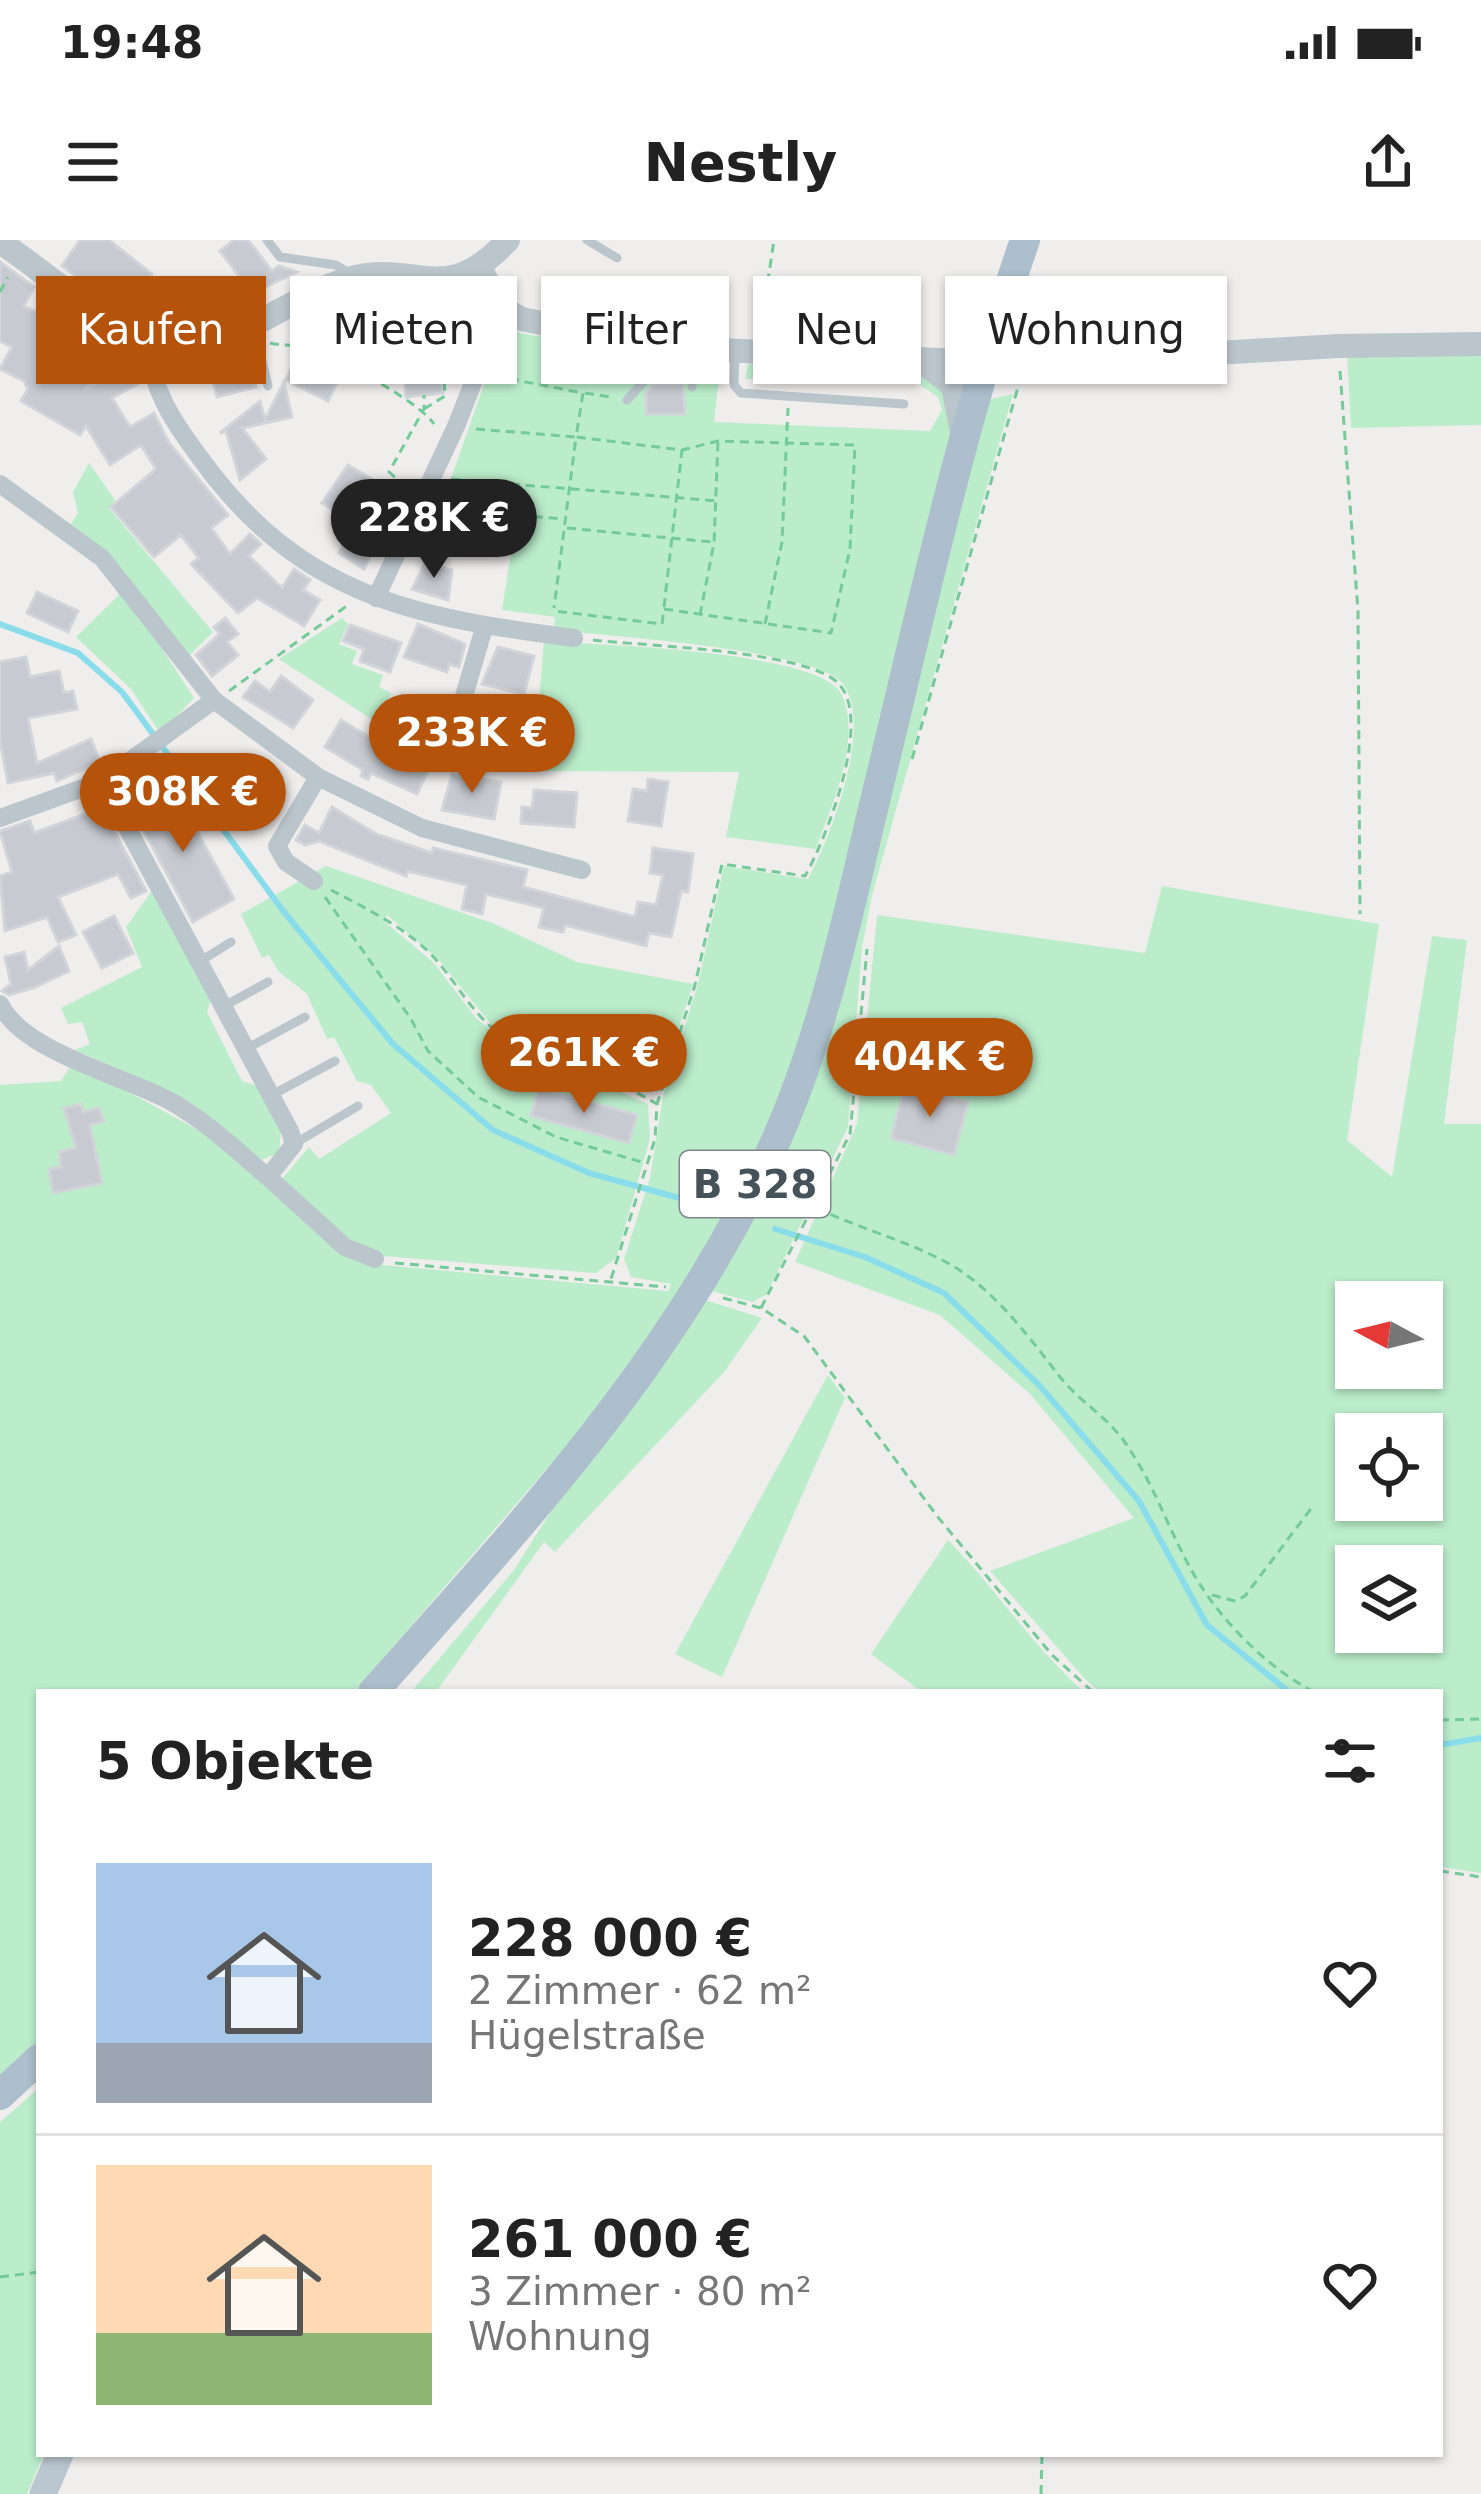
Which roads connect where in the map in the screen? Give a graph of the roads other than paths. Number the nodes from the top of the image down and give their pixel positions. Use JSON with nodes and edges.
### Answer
{"nodes":[{"id":1,"x":267,"y":240,"type":"edge"},
{"id":2,"x":508,"y":240,"type":"edge"},
{"id":3,"x":587,"y":240,"type":"edge"},
{"id":4,"x":1024,"y":240,"type":"edge"},
{"id":5,"x":0,"y":242,"type":"edge"},
{"id":6,"x":617,"y":258,"type":"dead end"},
{"id":7,"x":481,"y":270,"type":"junction"},
{"id":8,"x":49,"y":276,"type":"edge"},
{"id":9,"x":355,"y":276,"type":"edge"},
{"id":10,"x":459,"y":276,"type":"edge"},
{"id":11,"x":484,"y":276,"type":"edge"},
{"id":12,"x":1012,"y":276,"type":"edge"},
{"id":13,"x":1481,"y":344,"type":"edge"},
{"id":14,"x":729,"y":350,"type":"edge"},
{"id":15,"x":746,"y":351,"type":"junction"},
{"id":16,"x":753,"y":351,"type":"edge"},
{"id":17,"x":1227,"y":357,"type":"edge"},
{"id":18,"x":921,"y":362,"type":"edge"},
{"id":19,"x":266,"y":377,"type":"edge"},
{"id":20,"x":154,"y":384,"type":"edge"},
{"id":21,"x":467,"y":384,"type":"edge"},
{"id":22,"x":640,"y":384,"type":"edge"},
{"id":23,"x":692,"y":384,"type":"edge"},
{"id":24,"x":978,"y":384,"type":"edge"},
{"id":25,"x":268,"y":386,"type":"dead end"},
{"id":26,"x":692,"y":387,"type":"dead end"},
{"id":27,"x":627,"y":400,"type":"road end"},
{"id":28,"x":904,"y":404,"type":"dead end"},
{"id":29,"x":961,"y":446,"type":"junction"},
{"id":30,"x":0,"y":484,"type":"edge"},
{"id":31,"x":370,"y":596,"type":"junction"},
{"id":32,"x":484,"y":628,"type":"junction"},
{"id":33,"x":574,"y":638,"type":"road end"},
{"id":34,"x":464,"y":696,"type":"dead end"},
{"id":35,"x":214,"y":700,"type":"junction"},
{"id":36,"x":319,"y":777,"type":"junction"},
{"id":37,"x":102,"y":781,"type":"junction"},
{"id":38,"x":0,"y":818,"type":"edge"},
{"id":39,"x":581,"y":870,"type":"dead end"},
{"id":40,"x":314,"y":881,"type":"road end"},
{"id":41,"x":231,"y":942,"type":"dead end"},
{"id":42,"x":199,"y":962,"type":"junction"},
{"id":43,"x":268,"y":982,"type":"dead end"},
{"id":44,"x":0,"y":1004,"type":"edge"},
{"id":45,"x":224,"y":1006,"type":"junction"},
{"id":46,"x":305,"y":1017,"type":"dead end"},
{"id":47,"x":248,"y":1048,"type":"junction"},
{"id":48,"x":335,"y":1061,"type":"dead end"},
{"id":49,"x":272,"y":1094,"type":"junction"},
{"id":50,"x":358,"y":1106,"type":"dead end"},
{"id":51,"x":293,"y":1144,"type":"junction"},
{"id":52,"x":268,"y":1178,"type":"junction"},
{"id":53,"x":375,"y":1259,"type":"road end"},
{"id":54,"x":377,"y":1689,"type":"edge"},
{"id":55,"x":36,"y":2062,"type":"edge"},
{"id":56,"x":0,"y":2095,"type":"edge"},
{"id":57,"x":59,"y":2457,"type":"edge"},
{"id":58,"x":43,"y":2494,"type":"edge"}],
"edges":[{"from":1,"to":9,"type":"lane"},
{"from":2,"to":7,"type":"street"},
{"from":3,"to":6,"type":"lane"},
{"from":4,"to":12,"type":"main road","number":"B 328"},
{"from":5,"to":8,"type":"street"},
{"from":7,"to":10,"type":"street"},
{"from":7,"to":11,"type":"street"},
{"from":13,"to":17,"type":"street"},
{"from":14,"to":15,"type":"street"},
{"from":15,"to":16,"type":"street"},
{"from":15,"to":28,"type":"lane"},
{"from":18,"to":29,"type":"street"},
{"from":19,"to":25,"type":"lane"},
{"from":20,"to":31,"type":"street"},
{"from":21,"to":31,"type":"street"},
{"from":22,"to":27,"type":"lane"},
{"from":23,"to":26,"type":"lane"},
{"from":24,"to":29,"type":"main road","number":"B 328"},
{"from":29,"to":54,"type":"main road","number":"B 328"},
{"from":30,"to":35,"type":"street"},
{"from":31,"to":32,"type":"street"},
{"from":32,"to":33,"type":"street"},
{"from":32,"to":34,"type":"street"},
{"from":35,"to":36,"type":"street"},
{"from":35,"to":37,"type":"street"},
{"from":36,"to":39,"type":"street"},
{"from":36,"to":40,"type":"street"},
{"from":37,"to":38,"type":"street"},
{"from":37,"to":42,"type":"street"},
{"from":41,"to":42,"type":"lane"},
{"from":42,"to":45,"type":"street"},
{"from":43,"to":45,"type":"lane"},
{"from":44,"to":52,"type":"street"},
{"from":45,"to":47,"type":"street"},
{"from":46,"to":47,"type":"lane"},
{"from":47,"to":49,"type":"street"},
{"from":48,"to":49,"type":"lane"},
{"from":49,"to":51,"type":"street"},
{"from":50,"to":51,"type":"lane"},
{"from":51,"to":52,"type":"street"},
{"from":52,"to":53,"type":"street"},
{"from":55,"to":56,"type":"main road"},
{"from":57,"to":58,"type":"main road"}]}
